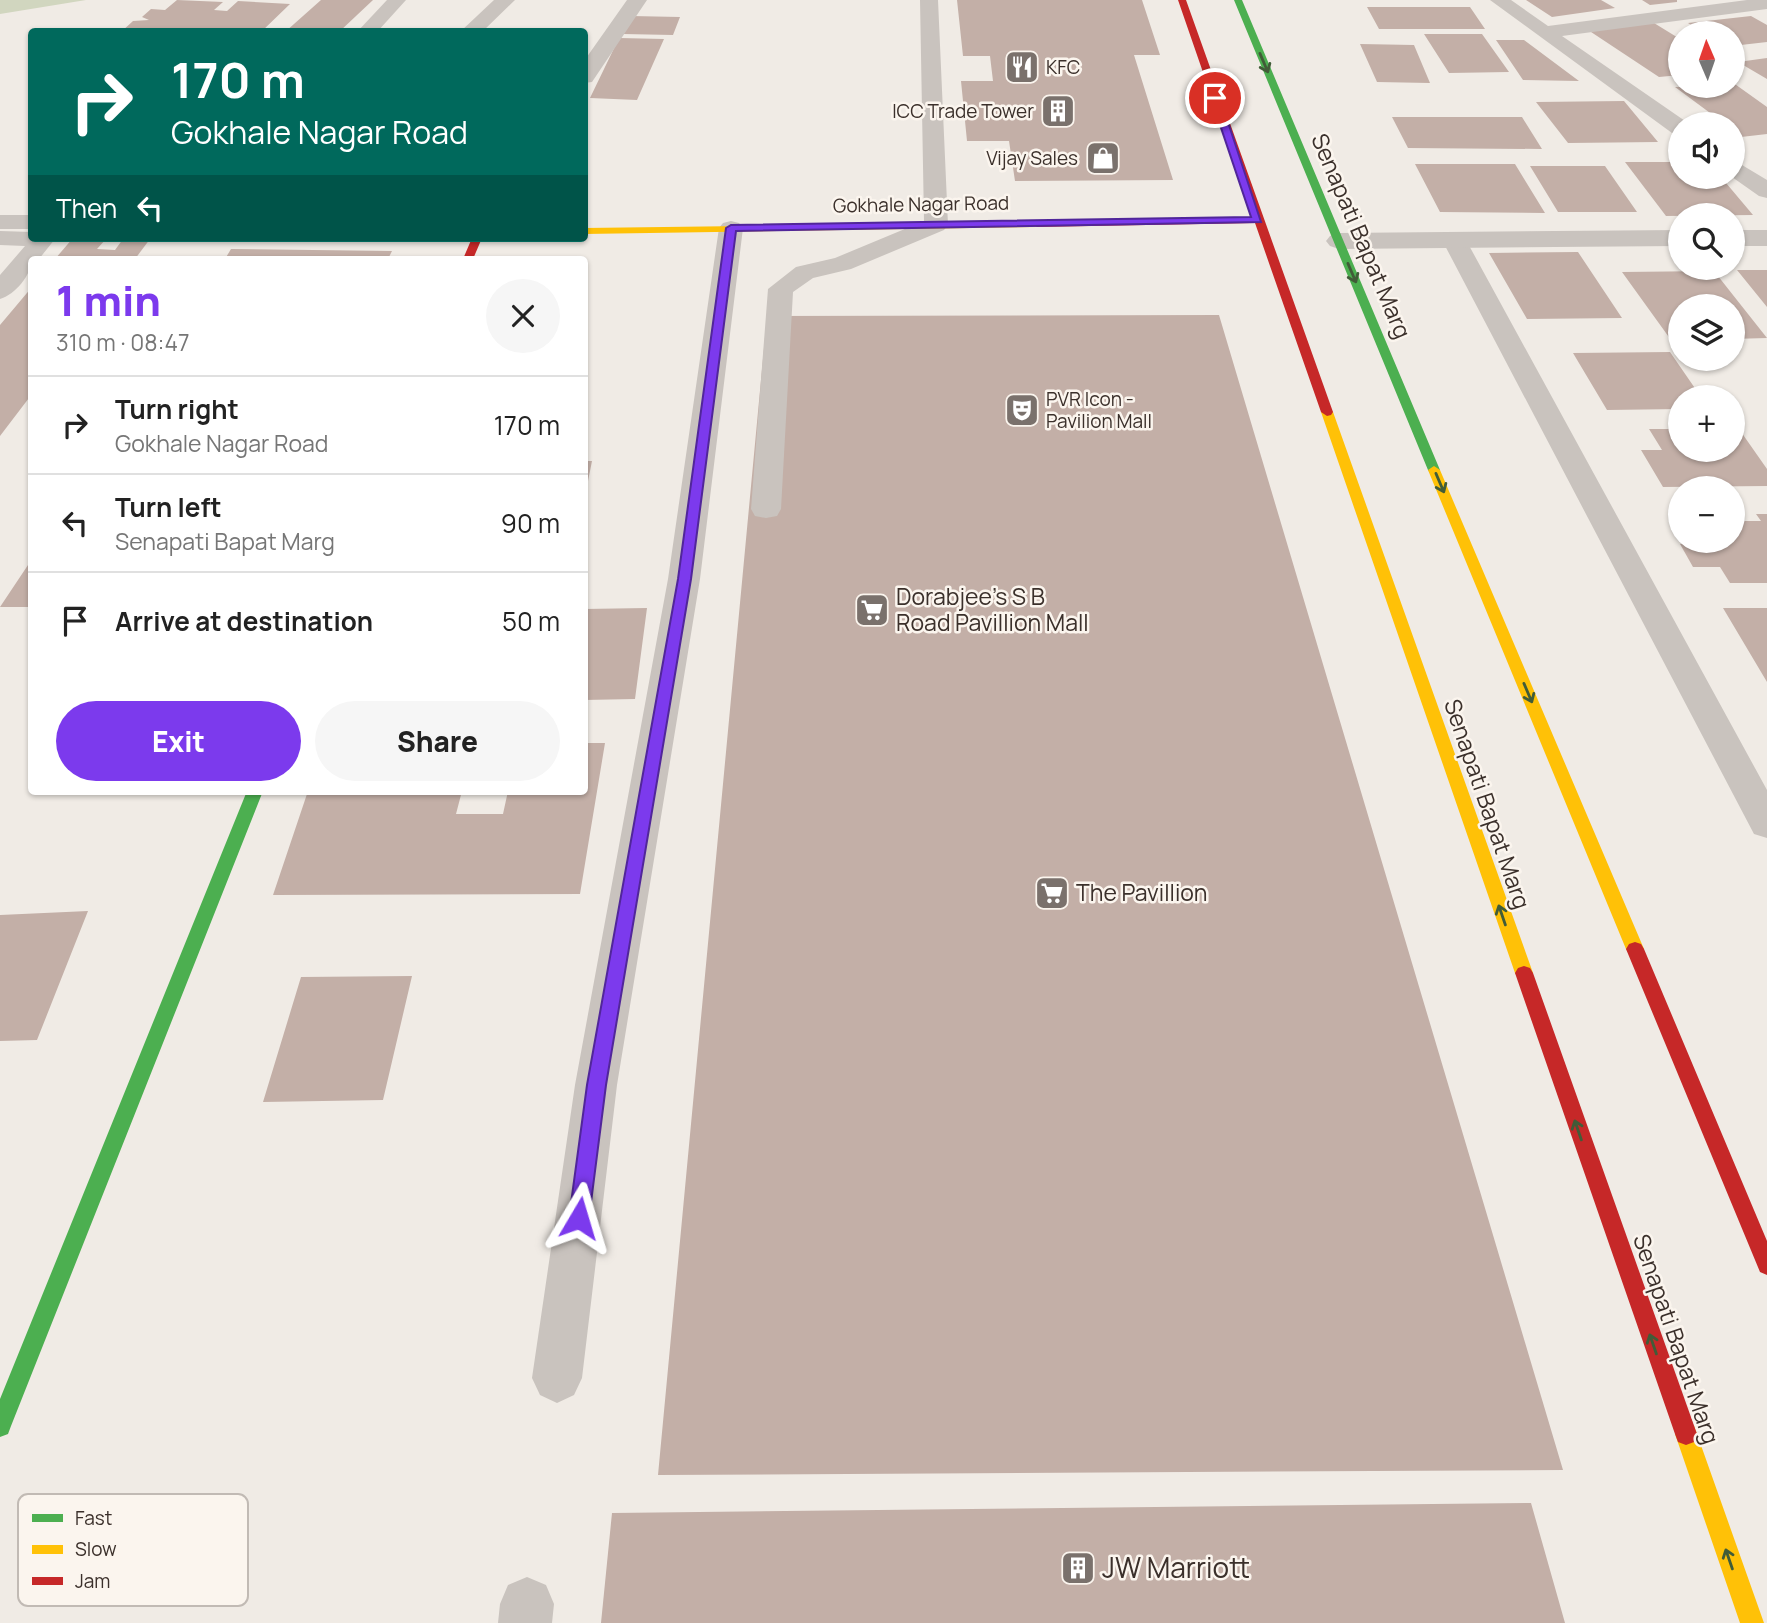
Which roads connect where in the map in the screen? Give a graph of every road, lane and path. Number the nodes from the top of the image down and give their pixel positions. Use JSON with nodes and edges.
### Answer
{"nodes":[{"id":1,"x":397,"y":0,"type":"edge"},
{"id":2,"x":505,"y":0,"type":"edge"},
{"id":3,"x":637,"y":0,"type":"edge"},
{"id":4,"x":929,"y":0,"type":"edge"},
{"id":5,"x":1182,"y":0,"type":"edge"},
{"id":6,"x":1238,"y":0,"type":"edge"},
{"id":7,"x":1499,"y":0,"type":"edge"},
{"id":8,"x":1767,"y":3,"type":"edge"},
{"id":9,"x":370,"y":28,"type":"edge"},
{"id":10,"x":474,"y":28,"type":"edge"},
{"id":11,"x":1545,"y":32,"type":"junction"},
{"id":12,"x":588,"y":71,"type":"edge"},
{"id":13,"x":1668,"y":119,"type":"edge"},
{"id":14,"x":1745,"y":175,"type":"edge"},
{"id":15,"x":1767,"y":191,"type":"edge"},
{"id":16,"x":1257,"y":220,"type":"junction"},
{"id":17,"x":0,"y":222,"type":"edge"},
{"id":18,"x":28,"y":222,"type":"edge"},
{"id":19,"x":936,"y":225,"type":"junction"},
{"id":20,"x":731,"y":228,"type":"junction"},
{"id":21,"x":588,"y":231,"type":"edge"},
{"id":22,"x":0,"y":238,"type":"edge"},
{"id":23,"x":1745,"y":238,"type":"edge"},
{"id":24,"x":1767,"y":238,"type":"edge"},
{"id":25,"x":28,"y":239,"type":"edge"},
{"id":26,"x":1668,"y":239,"type":"edge"},
{"id":27,"x":1454,"y":240,"type":"junction"},
{"id":28,"x":1339,"y":241,"type":"junction"},
{"id":29,"x":40,"y":242,"type":"edge"},
{"id":30,"x":29,"y":256,"type":"edge"},
{"id":31,"x":28,"y":257,"type":"edge"},
{"id":32,"x":0,"y":290,"type":"edge"},
{"id":33,"x":766,"y":509,"type":"dead end"},
{"id":34,"x":253,"y":795,"type":"edge"},
{"id":35,"x":1767,"y":824,"type":"edge"},
{"id":36,"x":1767,"y":1265,"type":"edge"},
{"id":37,"x":558,"y":1378,"type":"dead end"},
{"id":38,"x":0,"y":1426,"type":"edge"},
{"id":39,"x":1752,"y":1623,"type":"edge"}],
"edges":[{"from":1,"to":9,"type":"lane"},
{"from":2,"to":10,"type":"street"},
{"from":3,"to":12,"type":"street"},
{"from":4,"to":19,"type":"lane"},
{"from":5,"to":16,"type":"main road","name":"Senapati Bapat Marg"},
{"from":6,"to":28,"type":"main road","name":"Senapati Bapat Marg","one_way":true},
{"from":7,"to":11,"type":"lane"},
{"from":8,"to":11,"type":"lane"},
{"from":11,"to":13,"type":"lane"},
{"from":14,"to":15,"type":"lane"},
{"from":16,"to":19,"type":"main road","name":"Gokhale Nagar Road"},
{"from":39,"to":16,"type":"main road","name":"Senapati Bapat Marg","one_way":true},
{"from":17,"to":18,"type":"street"},
{"from":19,"to":20,"type":"main road","name":"Gokhale Nagar Road"},
{"from":19,"to":33,"type":"lane"},
{"from":20,"to":21,"type":"main road","name":"Gokhale Nagar Road"},
{"from":20,"to":37,"type":"lane"},
{"from":22,"to":25,"type":"lane"},
{"from":23,"to":24,"type":"street"},
{"from":26,"to":27,"type":"street"},
{"from":27,"to":28,"type":"street"},
{"from":27,"to":35,"type":"lane"},
{"from":28,"to":36,"type":"main road","name":"Senapati Bapat Marg","one_way":true},
{"from":29,"to":30,"type":"lane"},
{"from":31,"to":32,"type":"lane"},
{"from":34,"to":38,"type":"main road"}]}
